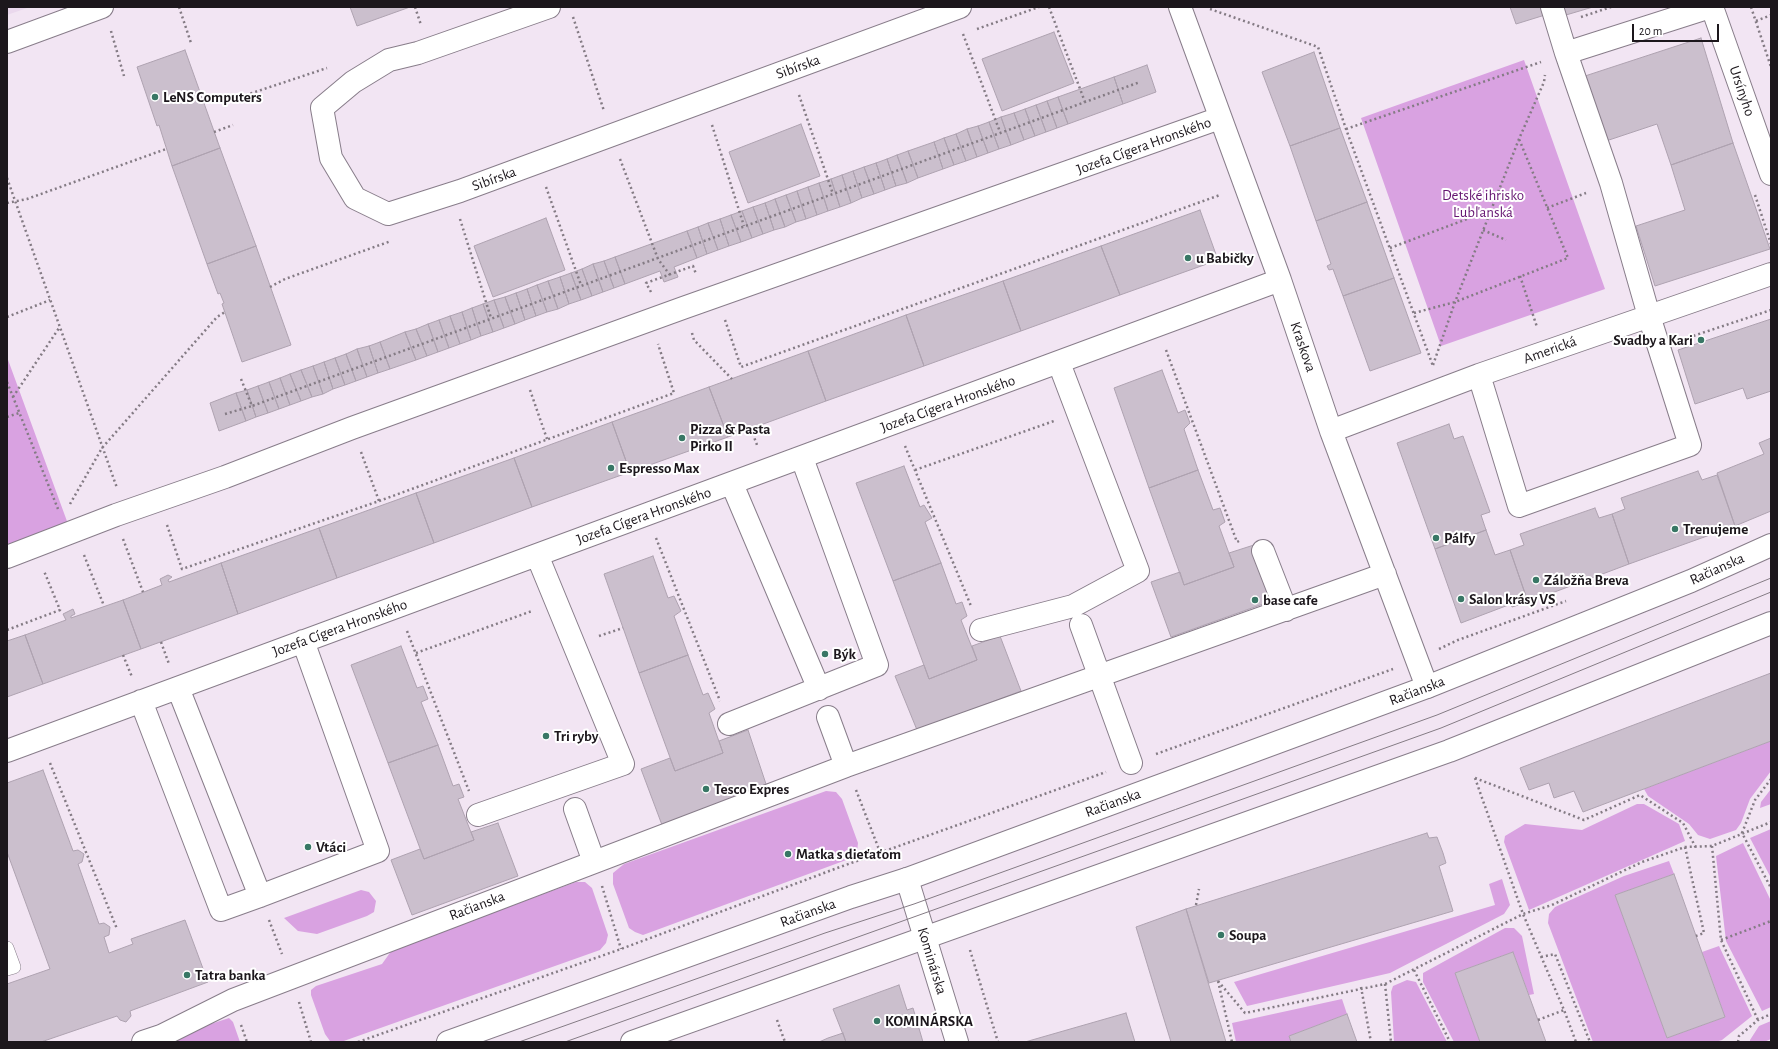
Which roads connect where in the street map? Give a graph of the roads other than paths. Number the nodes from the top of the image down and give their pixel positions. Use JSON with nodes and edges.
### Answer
{"nodes":[{"id":1,"x":102,"y":7,"type":"edge"},
{"id":2,"x":549,"y":7,"type":"edge"},
{"id":3,"x":960,"y":7,"type":"edge"},
{"id":4,"x":1180,"y":7,"type":"edge"},
{"id":5,"x":1552,"y":7,"type":"edge"},
{"id":6,"x":1711,"y":7,"type":"edge"},
{"id":7,"x":7,"y":42,"type":"edge"},
{"id":8,"x":1556,"y":57,"type":"junction"},
{"id":9,"x":1220,"y":118,"type":"junction"},
{"id":10,"x":1770,"y":169,"type":"edge"},
{"id":11,"x":1771,"y":274,"type":"edge"},
{"id":12,"x":1280,"y":280,"type":"junction"},
{"id":13,"x":1649,"y":316,"type":"junction"},
{"id":14,"x":1059,"y":363,"type":"junction"},
{"id":15,"x":1479,"y":375,"type":"junction"},
{"id":16,"x":1331,"y":431,"type":"junction"},
{"id":17,"x":802,"y":458,"type":"junction"},
{"id":18,"x":732,"y":484,"type":"junction"},
{"id":19,"x":1771,"y":545,"type":"edge"},
{"id":20,"x":1263,"y":552,"type":"dead end"},
{"id":21,"x":537,"y":555,"type":"junction"},
{"id":22,"x":7,"y":557,"type":"edge"},
{"id":23,"x":1384,"y":574,"type":"junction"},
{"id":24,"x":1286,"y":610,"type":"junction"},
{"id":25,"x":1771,"y":623,"type":"edge"},
{"id":26,"x":1080,"y":625,"type":"dead end"},
{"id":27,"x":981,"y":630,"type":"road end"},
{"id":28,"x":303,"y":641,"type":"junction"},
{"id":29,"x":1099,"y":676,"type":"junction"},
{"id":30,"x":1427,"y":687,"type":"junction"},
{"id":31,"x":178,"y":688,"type":"junction"},
{"id":32,"x":819,"y":689,"type":"junction"},
{"id":33,"x":141,"y":701,"type":"junction"},
{"id":34,"x":828,"y":717,"type":"dead end"},
{"id":35,"x":729,"y":724,"type":"road end"},
{"id":36,"x":7,"y":752,"type":"edge"},
{"id":37,"x":1131,"y":763,"type":"dead end"},
{"id":38,"x":846,"y":766,"type":"junction"},
{"id":39,"x":575,"y":809,"type":"dead end"},
{"id":40,"x":478,"y":815,"type":"road end"},
{"id":41,"x":594,"y":862,"type":"junction"},
{"id":42,"x":906,"y":879,"type":"junction"},
{"id":43,"x":260,"y":896,"type":"junction"},
{"id":44,"x":924,"y":937,"type":"junction"},
{"id":45,"x":7,"y":948,"type":"edge"},
{"id":46,"x":7,"y":969,"type":"edge"},
{"id":47,"x":152,"y":1039,"type":"edge"},
{"id":48,"x":448,"y":1042,"type":"edge"},
{"id":49,"x":632,"y":1042,"type":"edge"},
{"id":50,"x":957,"y":1042,"type":"edge"}],
"edges":[{"from":1,"to":7,"type":"street"},
{"from":2,"to":3,"type":"street","name":"Sibírska"},
{"from":4,"to":9,"type":"street","name":"Kraskova"},
{"from":5,"to":8,"type":"street"},
{"from":6,"to":8,"type":"street"},
{"from":6,"to":10,"type":"street","name":"Ursínyho"},
{"from":8,"to":13,"type":"street"},
{"from":9,"to":12,"type":"street","name":"Kraskova"},
{"from":9,"to":22,"type":"street","name":"Jozefa Cígera Hronského"},
{"from":11,"to":13,"type":"street","name":"Americká"},
{"from":12,"to":14,"type":"street","name":"Jozefa Cígera Hronského"},
{"from":12,"to":16,"type":"street","name":"Kraskova"},
{"from":13,"to":15,"type":"street","name":"Americká"},
{"from":13,"to":15,"type":"street"},
{"from":14,"to":17,"type":"street","name":"Jozefa Cígera Hronského"},
{"from":14,"to":27,"type":"street"},
{"from":15,"to":16,"type":"street","name":"Americká"},
{"from":16,"to":23,"type":"street","name":"Kraskova"},
{"from":17,"to":18,"type":"street","name":"Jozefa Cígera Hronského"},
{"from":17,"to":32,"type":"street"},
{"from":18,"to":21,"type":"street","name":"Jozefa Cígera Hronského"},
{"from":18,"to":32,"type":"street"},
{"from":19,"to":30,"type":"street","name":"Račianska"},
{"from":20,"to":24,"type":"street"},
{"from":21,"to":28,"type":"street","name":"Jozefa Cígera Hronského"},
{"from":21,"to":40,"type":"street"},
{"from":23,"to":24,"type":"street","name":"Račianska"},
{"from":23,"to":30,"type":"street","name":"Kraskova"},
{"from":24,"to":29,"type":"street","name":"Račianska"},
{"from":25,"to":44,"type":"street"},
{"from":26,"to":29,"type":"street"},
{"from":28,"to":31,"type":"street","name":"Jozefa Cígera Hronského"},
{"from":28,"to":43,"type":"street"},
{"from":29,"to":37,"type":"street"},
{"from":29,"to":38,"type":"street","name":"Račianska"},
{"from":30,"to":42,"type":"street","name":"Račianska"},
{"from":31,"to":33,"type":"street","name":"Jozefa Cígera Hronského"},
{"from":31,"to":43,"type":"street"},
{"from":32,"to":35,"type":"street"},
{"from":33,"to":36,"type":"street","name":"Jozefa Cígera Hronského"},
{"from":33,"to":43,"type":"street"},
{"from":34,"to":38,"type":"street"},
{"from":38,"to":41,"type":"street","name":"Račianska"},
{"from":39,"to":41,"type":"street"},
{"from":41,"to":47,"type":"street","name":"Račianska"},
{"from":42,"to":44,"type":"street","name":"Kominárska"},
{"from":42,"to":48,"type":"street","name":"Račianska"},
{"from":44,"to":49,"type":"street"},
{"from":44,"to":50,"type":"street","name":"Kominárska"},
{"from":45,"to":46,"type":"lane"}]}
